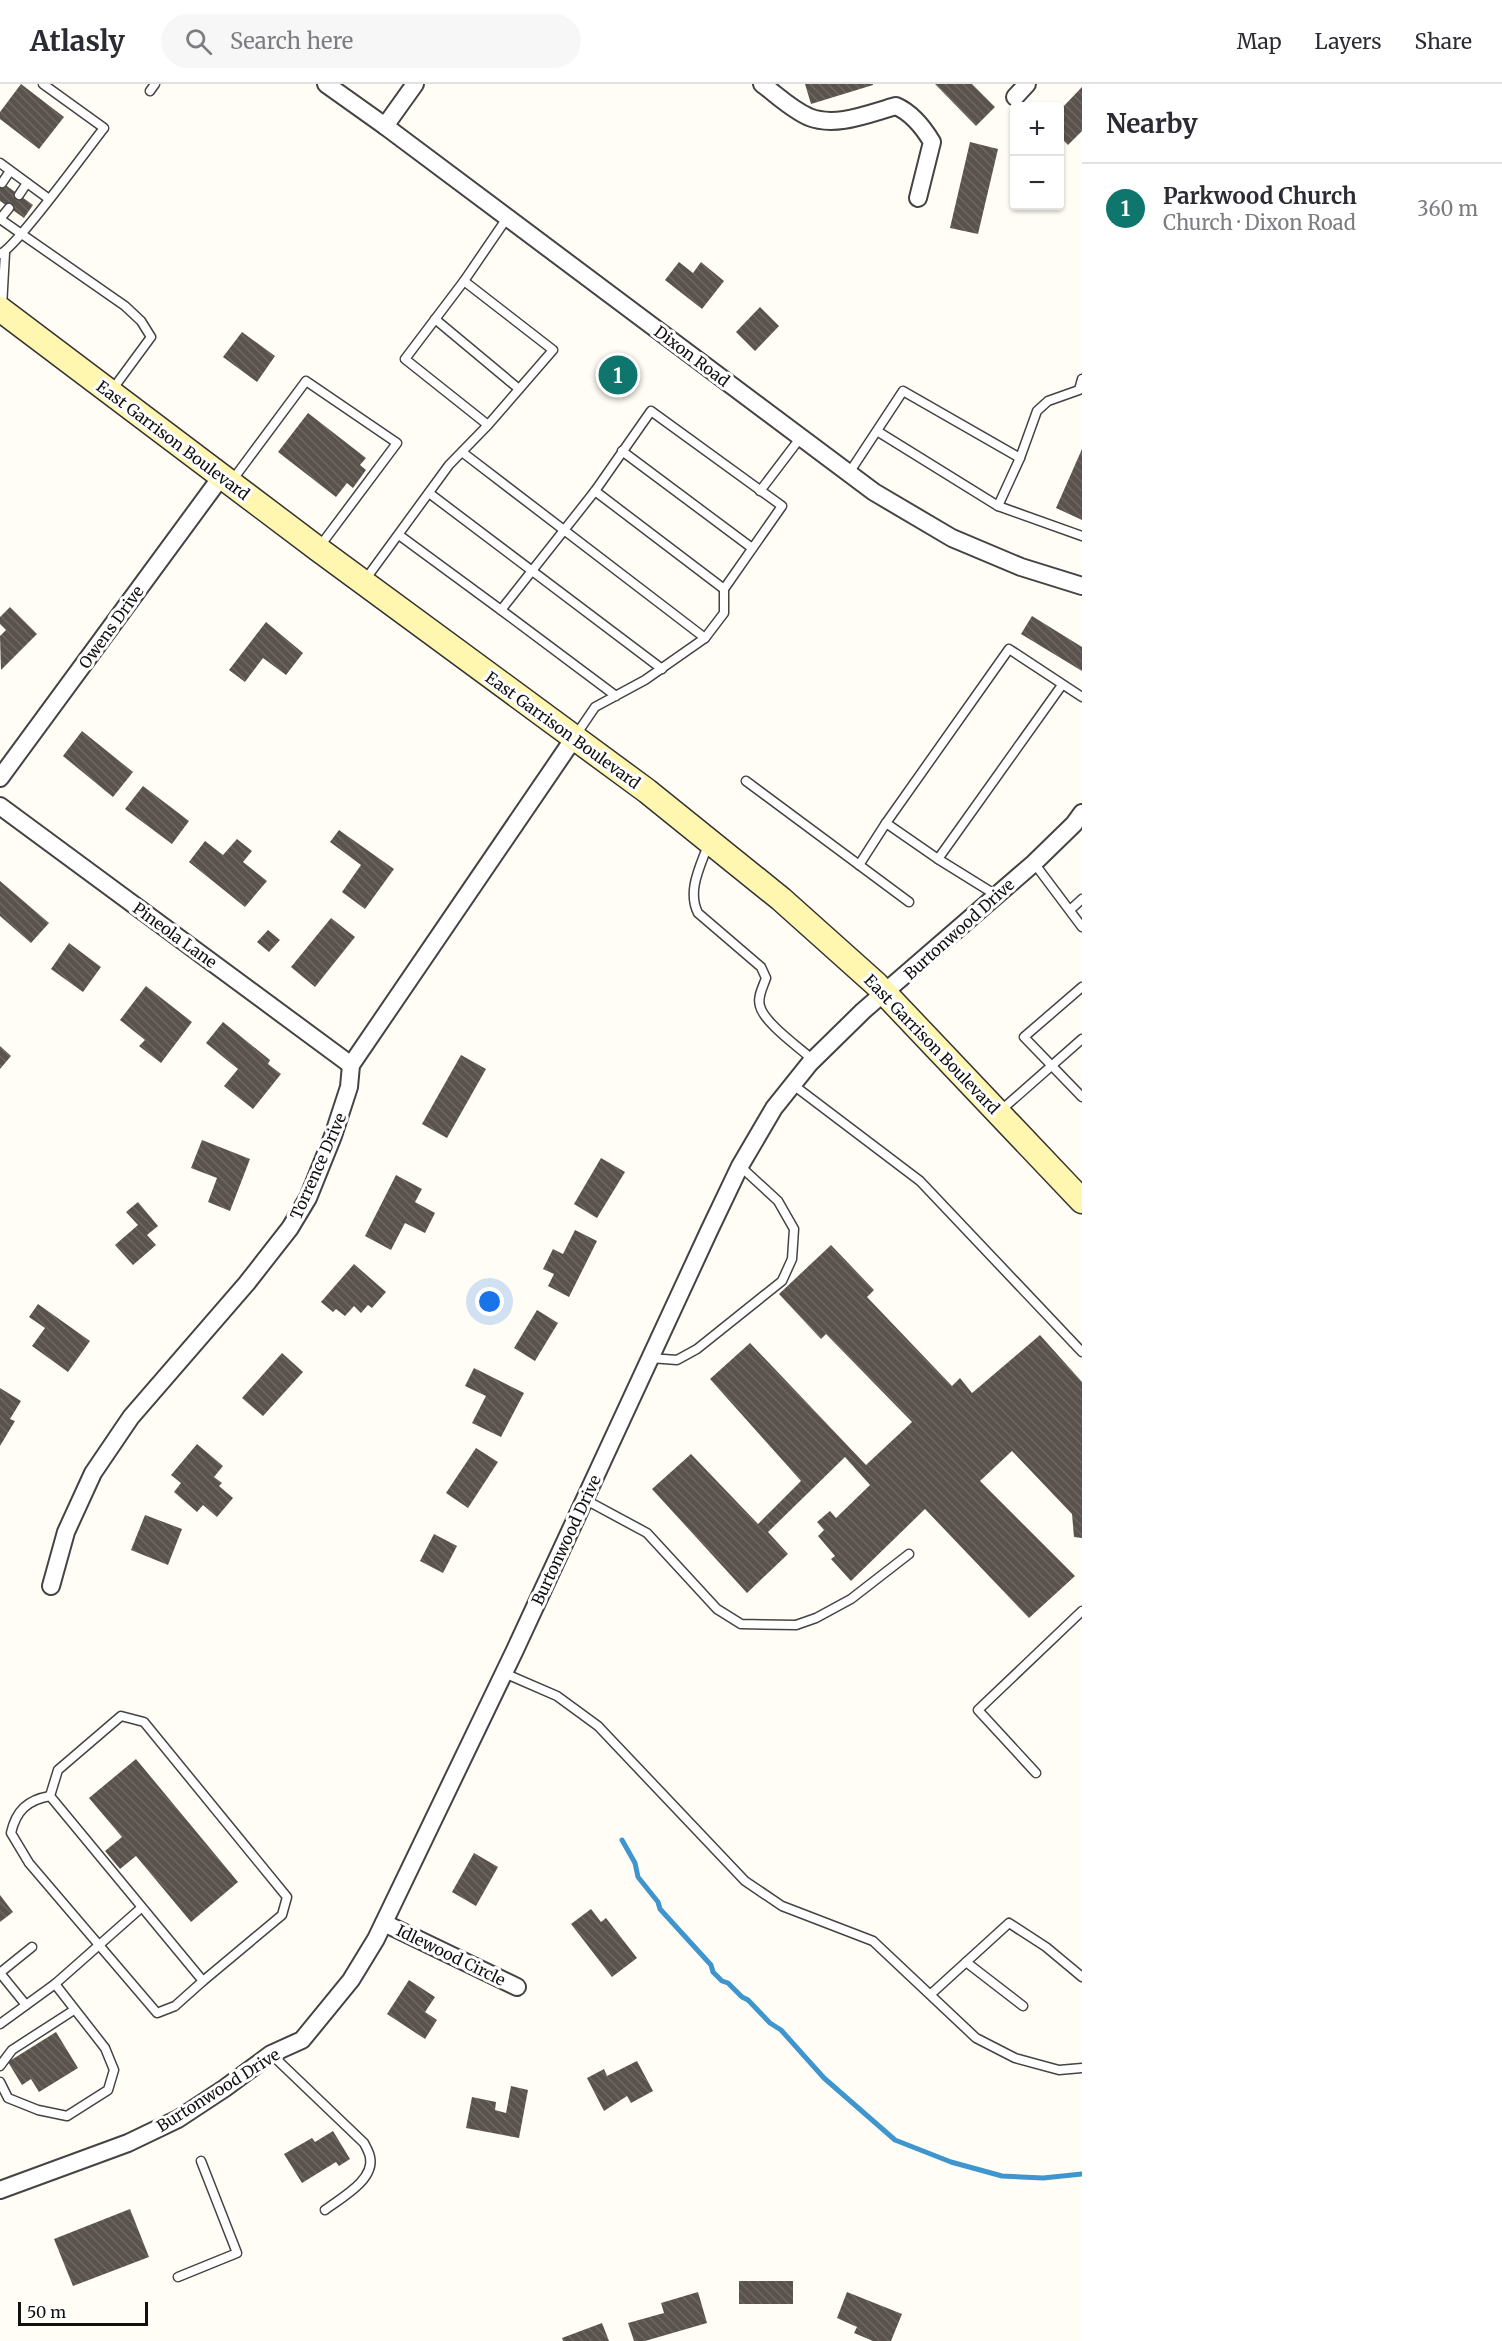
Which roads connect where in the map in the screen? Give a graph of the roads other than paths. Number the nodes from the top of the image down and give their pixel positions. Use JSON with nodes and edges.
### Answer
{"nodes":[{"id":1,"x":43,"y":84,"type":"edge"},
{"id":2,"x":326,"y":84,"type":"edge"},
{"id":3,"x":415,"y":84,"type":"edge"},
{"id":4,"x":762,"y":84,"type":"edge"},
{"id":5,"x":1027,"y":84,"type":"edge"},
{"id":6,"x":1015,"y":97,"type":"dead end"},
{"id":7,"x":385,"y":126,"type":"junction"},
{"id":8,"x":0,"y":163,"type":"edge"},
{"id":9,"x":10,"y":171,"type":"junction"},
{"id":10,"x":2,"y":183,"type":"dead end"},
{"id":11,"x":27,"y":183,"type":"junction"},
{"id":12,"x":19,"y":195,"type":"dead end"},
{"id":13,"x":918,"y":198,"type":"dead end"},
{"id":14,"x":49,"y":199,"type":"junction"},
{"id":15,"x":9,"y":208,"type":"dead end"},
{"id":16,"x":507,"y":218,"type":"junction"},
{"id":17,"x":21,"y":234,"type":"junction"},
{"id":18,"x":3,"y":253,"type":"edge"},
{"id":19,"x":464,"y":281,"type":"junction"},
{"id":20,"x":1,"y":310,"type":"edge"},
{"id":21,"x":435,"y":319,"type":"junction"},
{"id":22,"x":1082,"y":379,"type":"edge"},
{"id":23,"x":519,"y":389,"type":"junction"},
{"id":24,"x":110,"y":393,"type":"junction"},
{"id":25,"x":488,"y":425,"type":"junction"},
{"id":26,"x":877,"y":431,"type":"junction"},
{"id":27,"x":801,"y":437,"type":"junction"},
{"id":28,"x":622,"y":451,"type":"junction"},
{"id":29,"x":462,"y":452,"type":"junction"},
{"id":30,"x":1020,"y":458,"type":"junction"},
{"id":31,"x":849,"y":473,"type":"junction"},
{"id":32,"x":226,"y":480,"type":"junction"},
{"id":33,"x":760,"y":490,"type":"junction"},
{"id":34,"x":595,"y":491,"type":"junction"},
{"id":35,"x":429,"y":494,"type":"junction"},
{"id":36,"x":999,"y":506,"type":"junction"},
{"id":37,"x":564,"y":531,"type":"junction"},
{"id":38,"x":399,"y":535,"type":"junction"},
{"id":39,"x":1082,"y":536,"type":"edge"},
{"id":40,"x":752,"y":548,"type":"junction"},
{"id":41,"x":318,"y":549,"type":"junction"},
{"id":42,"x":532,"y":571,"type":"junction"},
{"id":43,"x":363,"y":583,"type":"junction"},
{"id":44,"x":1082,"y":586,"type":"edge"},
{"id":45,"x":724,"y":590,"type":"junction"},
{"id":46,"x":501,"y":610,"type":"junction"},
{"id":47,"x":705,"y":638,"type":"junction"},
{"id":48,"x":662,"y":669,"type":"junction"},
{"id":49,"x":1062,"y":685,"type":"junction"},
{"id":50,"x":616,"y":696,"type":"junction"},
{"id":51,"x":1082,"y":697,"type":"edge"},
{"id":52,"x":574,"y":738,"type":"junction"},
{"id":53,"x":0,"y":778,"type":"edge"},
{"id":54,"x":746,"y":782,"type":"dead end"},
{"id":55,"x":0,"y":806,"type":"edge"},
{"id":56,"x":1082,"y":813,"type":"edge"},
{"id":57,"x":886,"y":823,"type":"junction"},
{"id":58,"x":709,"y":841,"type":"junction"},
{"id":59,"x":938,"y":859,"type":"junction"},
{"id":60,"x":1034,"y":863,"type":"junction"},
{"id":61,"x":859,"y":865,"type":"junction"},
{"id":62,"x":996,"y":895,"type":"junction"},
{"id":63,"x":1082,"y":898,"type":"edge"},
{"id":64,"x":909,"y":902,"type":"dead end"},
{"id":65,"x":1070,"y":910,"type":"junction"},
{"id":66,"x":1082,"y":927,"type":"edge"},
{"id":67,"x":1082,"y":987,"type":"edge"},
{"id":68,"x":885,"y":994,"type":"junction"},
{"id":69,"x":1082,"y":1039,"type":"edge"},
{"id":70,"x":813,"y":1060,"type":"junction"},
{"id":71,"x":351,"y":1065,"type":"junction"},
{"id":72,"x":1050,"y":1066,"type":"junction"},
{"id":73,"x":792,"y":1084,"type":"junction"},
{"id":74,"x":1082,"y":1097,"type":"edge"},
{"id":75,"x":998,"y":1113,"type":"junction"},
{"id":76,"x":740,"y":1166,"type":"junction"},
{"id":77,"x":1082,"y":1201,"type":"edge"},
{"id":78,"x":1082,"y":1352,"type":"edge"},
{"id":79,"x":650,"y":1358,"type":"junction"},
{"id":80,"x":584,"y":1499,"type":"junction"},
{"id":81,"x":909,"y":1554,"type":"dead end"},
{"id":82,"x":51,"y":1586,"type":"dead end"},
{"id":83,"x":1082,"y":1611,"type":"edge"},
{"id":84,"x":504,"y":1673,"type":"junction"},
{"id":85,"x":1036,"y":1773,"type":"dead end"},
{"id":86,"x":50,"y":1797,"type":"junction"},
{"id":87,"x":141,"y":1908,"type":"junction"},
{"id":88,"x":384,"y":1923,"type":"junction"},
{"id":89,"x":98,"y":1946,"type":"junction"},
{"id":90,"x":32,"y":1947,"type":"dead end"},
{"id":91,"x":966,"y":1962,"type":"junction"},
{"id":92,"x":0,"y":1972,"type":"edge"},
{"id":93,"x":1082,"y":1977,"type":"edge"},
{"id":94,"x":203,"y":1981,"type":"junction"},
{"id":95,"x":55,"y":1984,"type":"junction"},
{"id":96,"x":517,"y":1987,"type":"dead end"},
{"id":97,"x":931,"y":1994,"type":"junction"},
{"id":98,"x":26,"y":2005,"type":"junction"},
{"id":99,"x":1023,"y":2007,"type":"dead end"},
{"id":100,"x":74,"y":2010,"type":"junction"},
{"id":101,"x":0,"y":2024,"type":"edge"},
{"id":102,"x":271,"y":2054,"type":"junction"},
{"id":103,"x":0,"y":2066,"type":"edge"},
{"id":104,"x":1082,"y":2068,"type":"edge"},
{"id":105,"x":0,"y":2082,"type":"edge"},
{"id":106,"x":201,"y":2161,"type":"dead end"},
{"id":107,"x":0,"y":2190,"type":"edge"},
{"id":108,"x":326,"y":2210,"type":"dead end"},
{"id":109,"x":178,"y":2277,"type":"dead end"}],
"edges":[{"from":1,"to":14,"type":"lane"},
{"from":2,"to":7,"type":"street","name":"Dixon Road"},
{"from":3,"to":7,"type":"street"},
{"from":4,"to":13,"type":"street"},
{"from":5,"to":6,"type":"street"},
{"from":7,"to":16,"type":"street","name":"Dixon Road"},
{"from":8,"to":9,"type":"lane"},
{"from":9,"to":10,"type":"lane"},
{"from":9,"to":11,"type":"lane"},
{"from":11,"to":12,"type":"lane"},
{"from":11,"to":14,"type":"lane"},
{"from":14,"to":17,"type":"lane"},
{"from":15,"to":17,"type":"lane"},
{"from":16,"to":19,"type":"lane"},
{"from":16,"to":27,"type":"street","name":"Dixon Road"},
{"from":17,"to":18,"type":"lane"},
{"from":17,"to":24,"type":"lane"},
{"from":18,"to":20,"type":"lane"},
{"from":19,"to":21,"type":"lane"},
{"from":19,"to":23,"type":"lane"},
{"from":20,"to":24,"type":"main road","name":"East Garrison Boulevard"},
{"from":21,"to":23,"type":"lane"},
{"from":21,"to":25,"type":"lane"},
{"from":22,"to":30,"type":"lane"},
{"from":23,"to":25,"type":"lane"},
{"from":24,"to":32,"type":"main road","name":"East Garrison Boulevard"},
{"from":25,"to":29,"type":"lane"},
{"from":26,"to":30,"type":"lane"},
{"from":26,"to":31,"type":"lane"},
{"from":26,"to":36,"type":"lane"},
{"from":27,"to":31,"type":"street","name":"Dixon Road"},
{"from":27,"to":33,"type":"lane"},
{"from":28,"to":33,"type":"lane"},
{"from":28,"to":34,"type":"lane"},
{"from":28,"to":40,"type":"lane"},
{"from":29,"to":35,"type":"lane"},
{"from":29,"to":37,"type":"lane"},
{"from":30,"to":36,"type":"lane"},
{"from":31,"to":44,"type":"street","name":"Dixon Road"},
{"from":32,"to":41,"type":"main road","name":"East Garrison Boulevard"},
{"from":32,"to":41,"type":"lane"},
{"from":32,"to":53,"type":"street","name":"Owens Drive"},
{"from":33,"to":40,"type":"lane"},
{"from":34,"to":37,"type":"lane"},
{"from":34,"to":45,"type":"lane"},
{"from":35,"to":38,"type":"lane"},
{"from":35,"to":42,"type":"lane"},
{"from":36,"to":39,"type":"lane"},
{"from":37,"to":42,"type":"lane"},
{"from":37,"to":47,"type":"lane"},
{"from":38,"to":43,"type":"lane"},
{"from":38,"to":46,"type":"lane"},
{"from":40,"to":45,"type":"lane"},
{"from":41,"to":43,"type":"main road","name":"East Garrison Boulevard"},
{"from":42,"to":46,"type":"lane"},
{"from":42,"to":48,"type":"lane"},
{"from":43,"to":52,"type":"main road","name":"East Garrison Boulevard"},
{"from":45,"to":47,"type":"lane"},
{"from":46,"to":50,"type":"lane"},
{"from":47,"to":48,"type":"lane"},
{"from":48,"to":50,"type":"lane"},
{"from":49,"to":51,"type":"lane"},
{"from":49,"to":57,"type":"lane"},
{"from":49,"to":59,"type":"lane"},
{"from":50,"to":52,"type":"lane"},
{"from":52,"to":58,"type":"main road","name":"East Garrison Boulevard"},
{"from":52,"to":71,"type":"street","name":"Torrence Drive"},
{"from":54,"to":61,"type":"lane"},
{"from":55,"to":71,"type":"street","name":"Pineola Lane"},
{"from":56,"to":60,"type":"street","name":"Burtonwood Drive"},
{"from":57,"to":59,"type":"lane"},
{"from":57,"to":61,"type":"lane"},
{"from":58,"to":68,"type":"main road","name":"East Garrison Boulevard"},
{"from":58,"to":70,"type":"lane"},
{"from":59,"to":62,"type":"lane"},
{"from":60,"to":62,"type":"street","name":"Burtonwood Drive"},
{"from":60,"to":65,"type":"lane"},
{"from":61,"to":64,"type":"lane"},
{"from":62,"to":68,"type":"street","name":"Burtonwood Drive"},
{"from":63,"to":65,"type":"lane"},
{"from":65,"to":66,"type":"lane"},
{"from":67,"to":72,"type":"lane"},
{"from":68,"to":70,"type":"street","name":"Burtonwood Drive"},
{"from":68,"to":75,"type":"main road","name":"East Garrison Boulevard"},
{"from":69,"to":72,"type":"lane"},
{"from":70,"to":73,"type":"street","name":"Burtonwood Drive"},
{"from":71,"to":82,"type":"street","name":"Torrence Drive"},
{"from":72,"to":74,"type":"lane"},
{"from":72,"to":75,"type":"lane"},
{"from":73,"to":76,"type":"street","name":"Burtonwood Drive"},
{"from":73,"to":78,"type":"lane"},
{"from":75,"to":77,"type":"main road","name":"East Garrison Boulevard"},
{"from":76,"to":79,"type":"street","name":"Burtonwood Drive"},
{"from":76,"to":79,"type":"lane"},
{"from":79,"to":80,"type":"street","name":"Burtonwood Drive"},
{"from":80,"to":81,"type":"lane"},
{"from":80,"to":84,"type":"street","name":"Burtonwood Drive"},
{"from":83,"to":85,"type":"lane"},
{"from":84,"to":88,"type":"street","name":"Burtonwood Drive"},
{"from":84,"to":97,"type":"lane"},
{"from":86,"to":87,"type":"lane"},
{"from":86,"to":89,"type":"lane"},
{"from":86,"to":94,"type":"lane"},
{"from":87,"to":89,"type":"lane"},
{"from":87,"to":94,"type":"lane"},
{"from":88,"to":96,"type":"street","name":"Idlewood Circle"},
{"from":88,"to":102,"type":"street","name":"Burtonwood Drive"},
{"from":89,"to":94,"type":"lane"},
{"from":89,"to":95,"type":"lane"},
{"from":90,"to":92,"type":"lane"},
{"from":91,"to":93,"type":"lane"},
{"from":91,"to":97,"type":"lane"},
{"from":91,"to":99,"type":"lane"},
{"from":92,"to":98,"type":"lane"},
{"from":95,"to":98,"type":"lane"},
{"from":95,"to":100,"type":"lane"},
{"from":97,"to":104,"type":"lane"},
{"from":98,"to":101,"type":"lane"},
{"from":100,"to":103,"type":"lane"},
{"from":100,"to":105,"type":"lane"},
{"from":102,"to":107,"type":"street","name":"Burtonwood Drive"},
{"from":102,"to":108,"type":"lane"},
{"from":106,"to":109,"type":"lane"}]}
